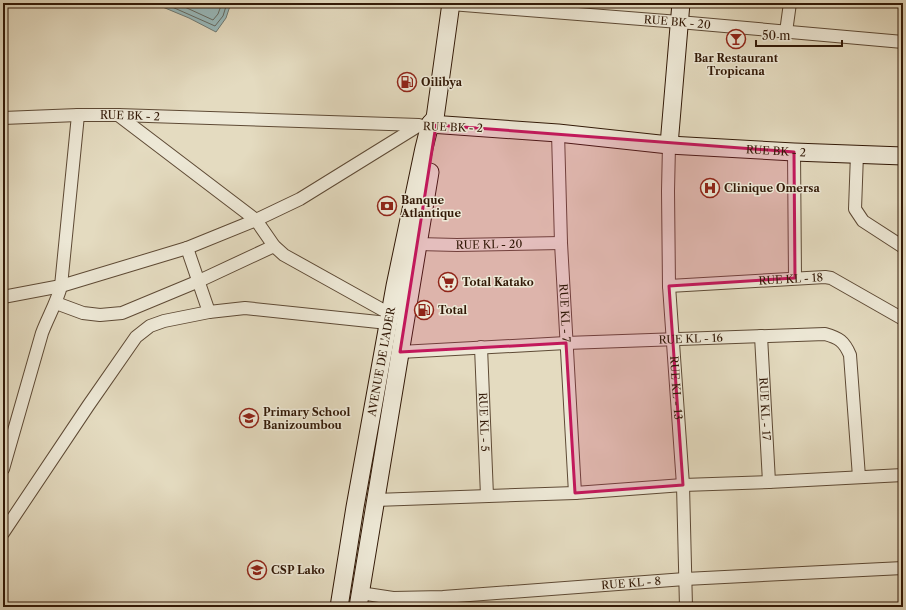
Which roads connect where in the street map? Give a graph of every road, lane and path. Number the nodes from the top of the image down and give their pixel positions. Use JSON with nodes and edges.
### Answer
{"nodes":[{"id":1,"x":681,"y":3,"type":"edge"},
{"id":2,"x":790,"y":3,"type":"edge"},
{"id":3,"x":451,"y":4,"type":"edge"},
{"id":4,"x":679,"y":22,"type":"junction"},
{"id":5,"x":786,"y":32,"type":"junction"},
{"id":6,"x":903,"y":42,"type":"edge"},
{"id":7,"x":78,"y":115,"type":"junction"},
{"id":8,"x":118,"y":115,"type":"junction"},
{"id":9,"x":3,"y":118,"type":"edge"},
{"id":10,"x":430,"y":123,"type":"junction"},
{"id":11,"x":558,"y":133,"type":"junction"},
{"id":12,"x":669,"y":145,"type":"junction"},
{"id":13,"x":794,"y":152,"type":"junction"},
{"id":14,"x":857,"y":154,"type":"junction"},
{"id":15,"x":903,"y":156,"type":"edge"},
{"id":16,"x":256,"y":220,"type":"junction"},
{"id":17,"x":561,"y":243,"type":"junction"},
{"id":18,"x":418,"y":244,"type":"junction"},
{"id":19,"x":274,"y":246,"type":"junction"},
{"id":20,"x":903,"y":247,"type":"edge"},
{"id":21,"x":187,"y":248,"type":"junction"},
{"id":22,"x":795,"y":278,"type":"junction"},
{"id":23,"x":199,"y":281,"type":"junction"},
{"id":24,"x":61,"y":286,"type":"junction"},
{"id":25,"x":669,"y":286,"type":"junction"},
{"id":26,"x":3,"y":297,"type":"edge"},
{"id":27,"x":56,"y":303,"type":"junction"},
{"id":28,"x":209,"y":312,"type":"junction"},
{"id":29,"x":389,"y":318,"type":"junction"},
{"id":30,"x":903,"y":319,"type":"edge"},
{"id":31,"x":761,"y":336,"type":"junction"},
{"id":32,"x":672,"y":340,"type":"junction"},
{"id":33,"x":566,"y":343,"type":"junction"},
{"id":34,"x":481,"y":347,"type":"junction"},
{"id":35,"x":400,"y":352,"type":"junction"},
{"id":36,"x":3,"y":469,"type":"edge"},
{"id":37,"x":903,"y":475,"type":"edge"},
{"id":38,"x":859,"y":477,"type":"junction"},
{"id":39,"x":769,"y":482,"type":"junction"},
{"id":40,"x":683,"y":485,"type":"junction"},
{"id":41,"x":575,"y":494,"type":"junction"},
{"id":42,"x":488,"y":496,"type":"junction"},
{"id":43,"x":375,"y":500,"type":"junction"},
{"id":44,"x":3,"y":533,"type":"edge"},
{"id":45,"x":903,"y":568,"type":"edge"},
{"id":46,"x":685,"y":579,"type":"junction"},
{"id":47,"x":359,"y":600,"type":"edge"},
{"id":48,"x":339,"y":607,"type":"edge"},
{"id":49,"x":686,"y":607,"type":"edge"}],
"edges":[{"from":1,"to":4,"type":"main road"},
{"from":2,"to":5,"type":"street"},
{"from":3,"to":4,"type":"street","name":"RUE BK - 20"},
{"from":3,"to":10,"type":"main road","name":"AVENUE DE L'ADER"},
{"from":4,"to":5,"type":"street","name":"RUE BK - 20"},
{"from":4,"to":12,"type":"main road"},
{"from":5,"to":6,"type":"street","name":"RUE BK - 20"},
{"from":7,"to":8,"type":"street","name":"RUE BK - 2"},
{"from":7,"to":9,"type":"street","name":"RUE BK - 2"},
{"from":7,"to":24,"type":"street"},
{"from":8,"to":10,"type":"street","name":"RUE BK - 2"},
{"from":8,"to":16,"type":"street"},
{"from":10,"to":11,"type":"main road","name":"RUE BK - 2"},
{"from":10,"to":16,"type":"street"},
{"from":10,"to":18,"type":"main road","name":"AVENUE DE L'ADER"},
{"from":10,"to":29,"type":"main road","name":"AVENUE DE L'ADER"},
{"from":11,"to":12,"type":"main road","name":"RUE BK - 2"},
{"from":11,"to":17,"type":"street","name":"RUE KL - 7"},
{"from":12,"to":13,"type":"main road","name":"RUE BK - 2"},
{"from":12,"to":25,"type":"street","name":"RUE KL - 13"},
{"from":13,"to":14,"type":"main road","name":"RUE BK - 2"},
{"from":13,"to":22,"type":"street"},
{"from":14,"to":15,"type":"main road","name":"RUE BK - 2"},
{"from":14,"to":20,"type":"street"},
{"from":16,"to":19,"type":"street"},
{"from":16,"to":21,"type":"street"},
{"from":17,"to":18,"type":"street","name":"RUE KL - 20"},
{"from":17,"to":33,"type":"street","name":"RUE KL - 7"},
{"from":18,"to":35,"type":"main road","name":"AVENUE DE L'ADER"},
{"from":19,"to":23,"type":"street"},
{"from":19,"to":29,"type":"street"},
{"from":21,"to":23,"type":"street"},
{"from":21,"to":24,"type":"street"},
{"from":22,"to":25,"type":"street","name":"RUE KL - 18"},
{"from":22,"to":30,"type":"street","name":"RUE KL - 18"},
{"from":23,"to":27,"type":"street"},
{"from":23,"to":28,"type":"street"},
{"from":24,"to":26,"type":"street"},
{"from":24,"to":27,"type":"street"},
{"from":25,"to":32,"type":"street","name":"RUE KL - 13"},
{"from":27,"to":36,"type":"street"},
{"from":28,"to":29,"type":"street"},
{"from":28,"to":44,"type":"street"},
{"from":29,"to":48,"type":"main road","name":"AVENUE DE L'ADER"},
{"from":31,"to":32,"type":"street","name":"RUE KL - 16"},
{"from":31,"to":38,"type":"street","name":"RUE KL - 16"},
{"from":31,"to":39,"type":"street","name":"RUE KL - 17"},
{"from":32,"to":33,"type":"street","name":"RUE KL - 16"},
{"from":32,"to":40,"type":"street","name":"RUE KL - 13"},
{"from":33,"to":34,"type":"street","name":"RUE KL - 16"},
{"from":33,"to":41,"type":"street","name":"RUE KL - 7"},
{"from":34,"to":35,"type":"street","name":"RUE KL - 16"},
{"from":34,"to":42,"type":"street","name":"RUE KL - 5"},
{"from":35,"to":43,"type":"main road","name":"AVENUE DE L'ADER"},
{"from":37,"to":38,"type":"street"},
{"from":38,"to":39,"type":"street"},
{"from":39,"to":40,"type":"street"},
{"from":40,"to":41,"type":"street"},
{"from":40,"to":46,"type":"street","name":"RUE KL - 13"},
{"from":41,"to":42,"type":"street"},
{"from":42,"to":43,"type":"street"},
{"from":43,"to":47,"type":"main road","name":"AVENUE DE L'ADER"},
{"from":45,"to":46,"type":"street","name":"RUE KL - 8"},
{"from":46,"to":47,"type":"street","name":"RUE KL - 8"},
{"from":46,"to":49,"type":"street","name":"RUE KL - 13"}]}
